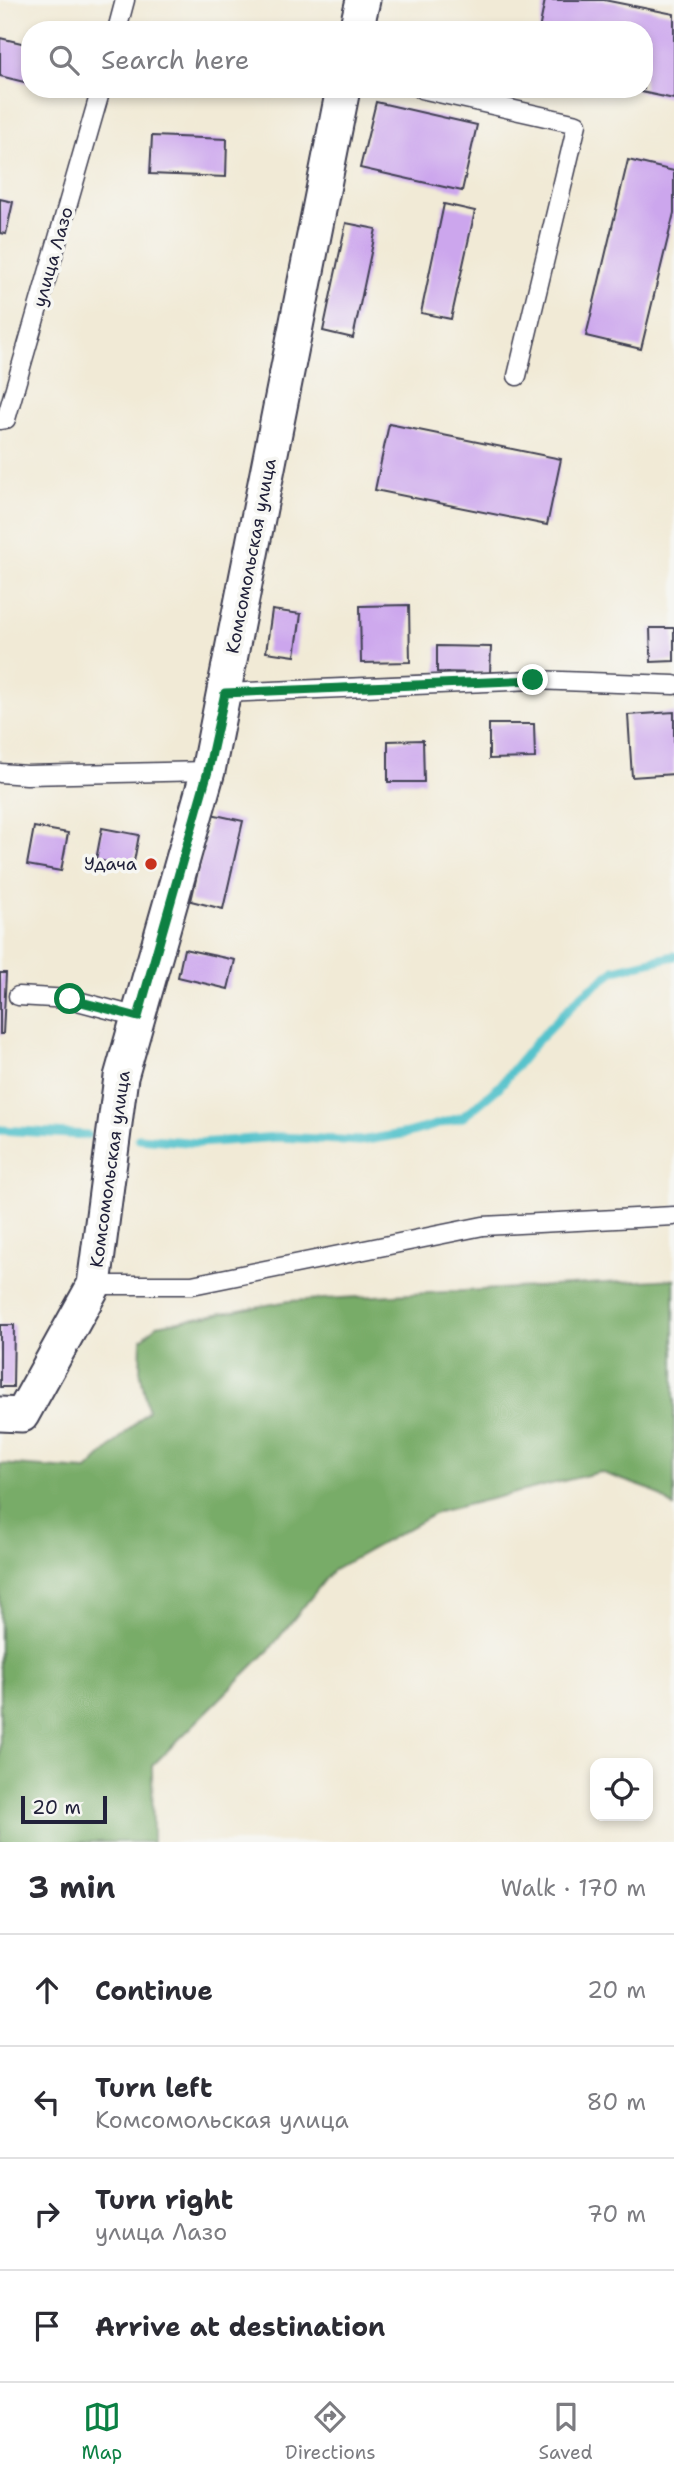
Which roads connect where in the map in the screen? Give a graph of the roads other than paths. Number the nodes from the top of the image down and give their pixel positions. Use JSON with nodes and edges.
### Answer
{"nodes":[{"id":1,"x":125,"y":0,"type":"edge"},
{"id":2,"x":363,"y":0,"type":"edge"},
{"id":3,"x":119,"y":21,"type":"edge"},
{"id":4,"x":358,"y":21,"type":"edge"},
{"id":5,"x":97,"y":98,"type":"edge"},
{"id":6,"x":341,"y":98,"type":"edge"},
{"id":7,"x":461,"y":98,"type":"edge"},
{"id":8,"x":517,"y":376,"type":"dead end"},
{"id":9,"x":0,"y":420,"type":"edge"},
{"id":10,"x":674,"y":685,"type":"edge"},
{"id":11,"x":225,"y":693,"type":"junction"},
{"id":12,"x":208,"y":771,"type":"junction"},
{"id":13,"x":0,"y":773,"type":"edge"},
{"id":14,"x":18,"y":996,"type":"dead end"},
{"id":15,"x":138,"y":1017,"type":"junction"},
{"id":16,"x":674,"y":1216,"type":"edge"},
{"id":17,"x":94,"y":1285,"type":"junction"},
{"id":18,"x":11,"y":1415,"type":"edge"}],
"edges":[{"from":1,"to":3,"type":"lane"},
{"from":2,"to":4,"type":"street"},
{"from":5,"to":9,"type":"lane","name":"улица Лазо"},
{"from":6,"to":11,"type":"street","name":"Комсомольская улица"},
{"from":7,"to":8,"type":"lane"},
{"from":10,"to":11,"type":"lane"},
{"from":11,"to":12,"type":"street","name":"Комсомольская улица"},
{"from":12,"to":13,"type":"lane"},
{"from":12,"to":15,"type":"street","name":"Комсомольская улица"},
{"from":14,"to":15,"type":"lane"},
{"from":15,"to":17,"type":"street","name":"Комсомольская улица"},
{"from":16,"to":17,"type":"lane"},
{"from":17,"to":18,"type":"street","name":"Комсомольская улица"}]}
